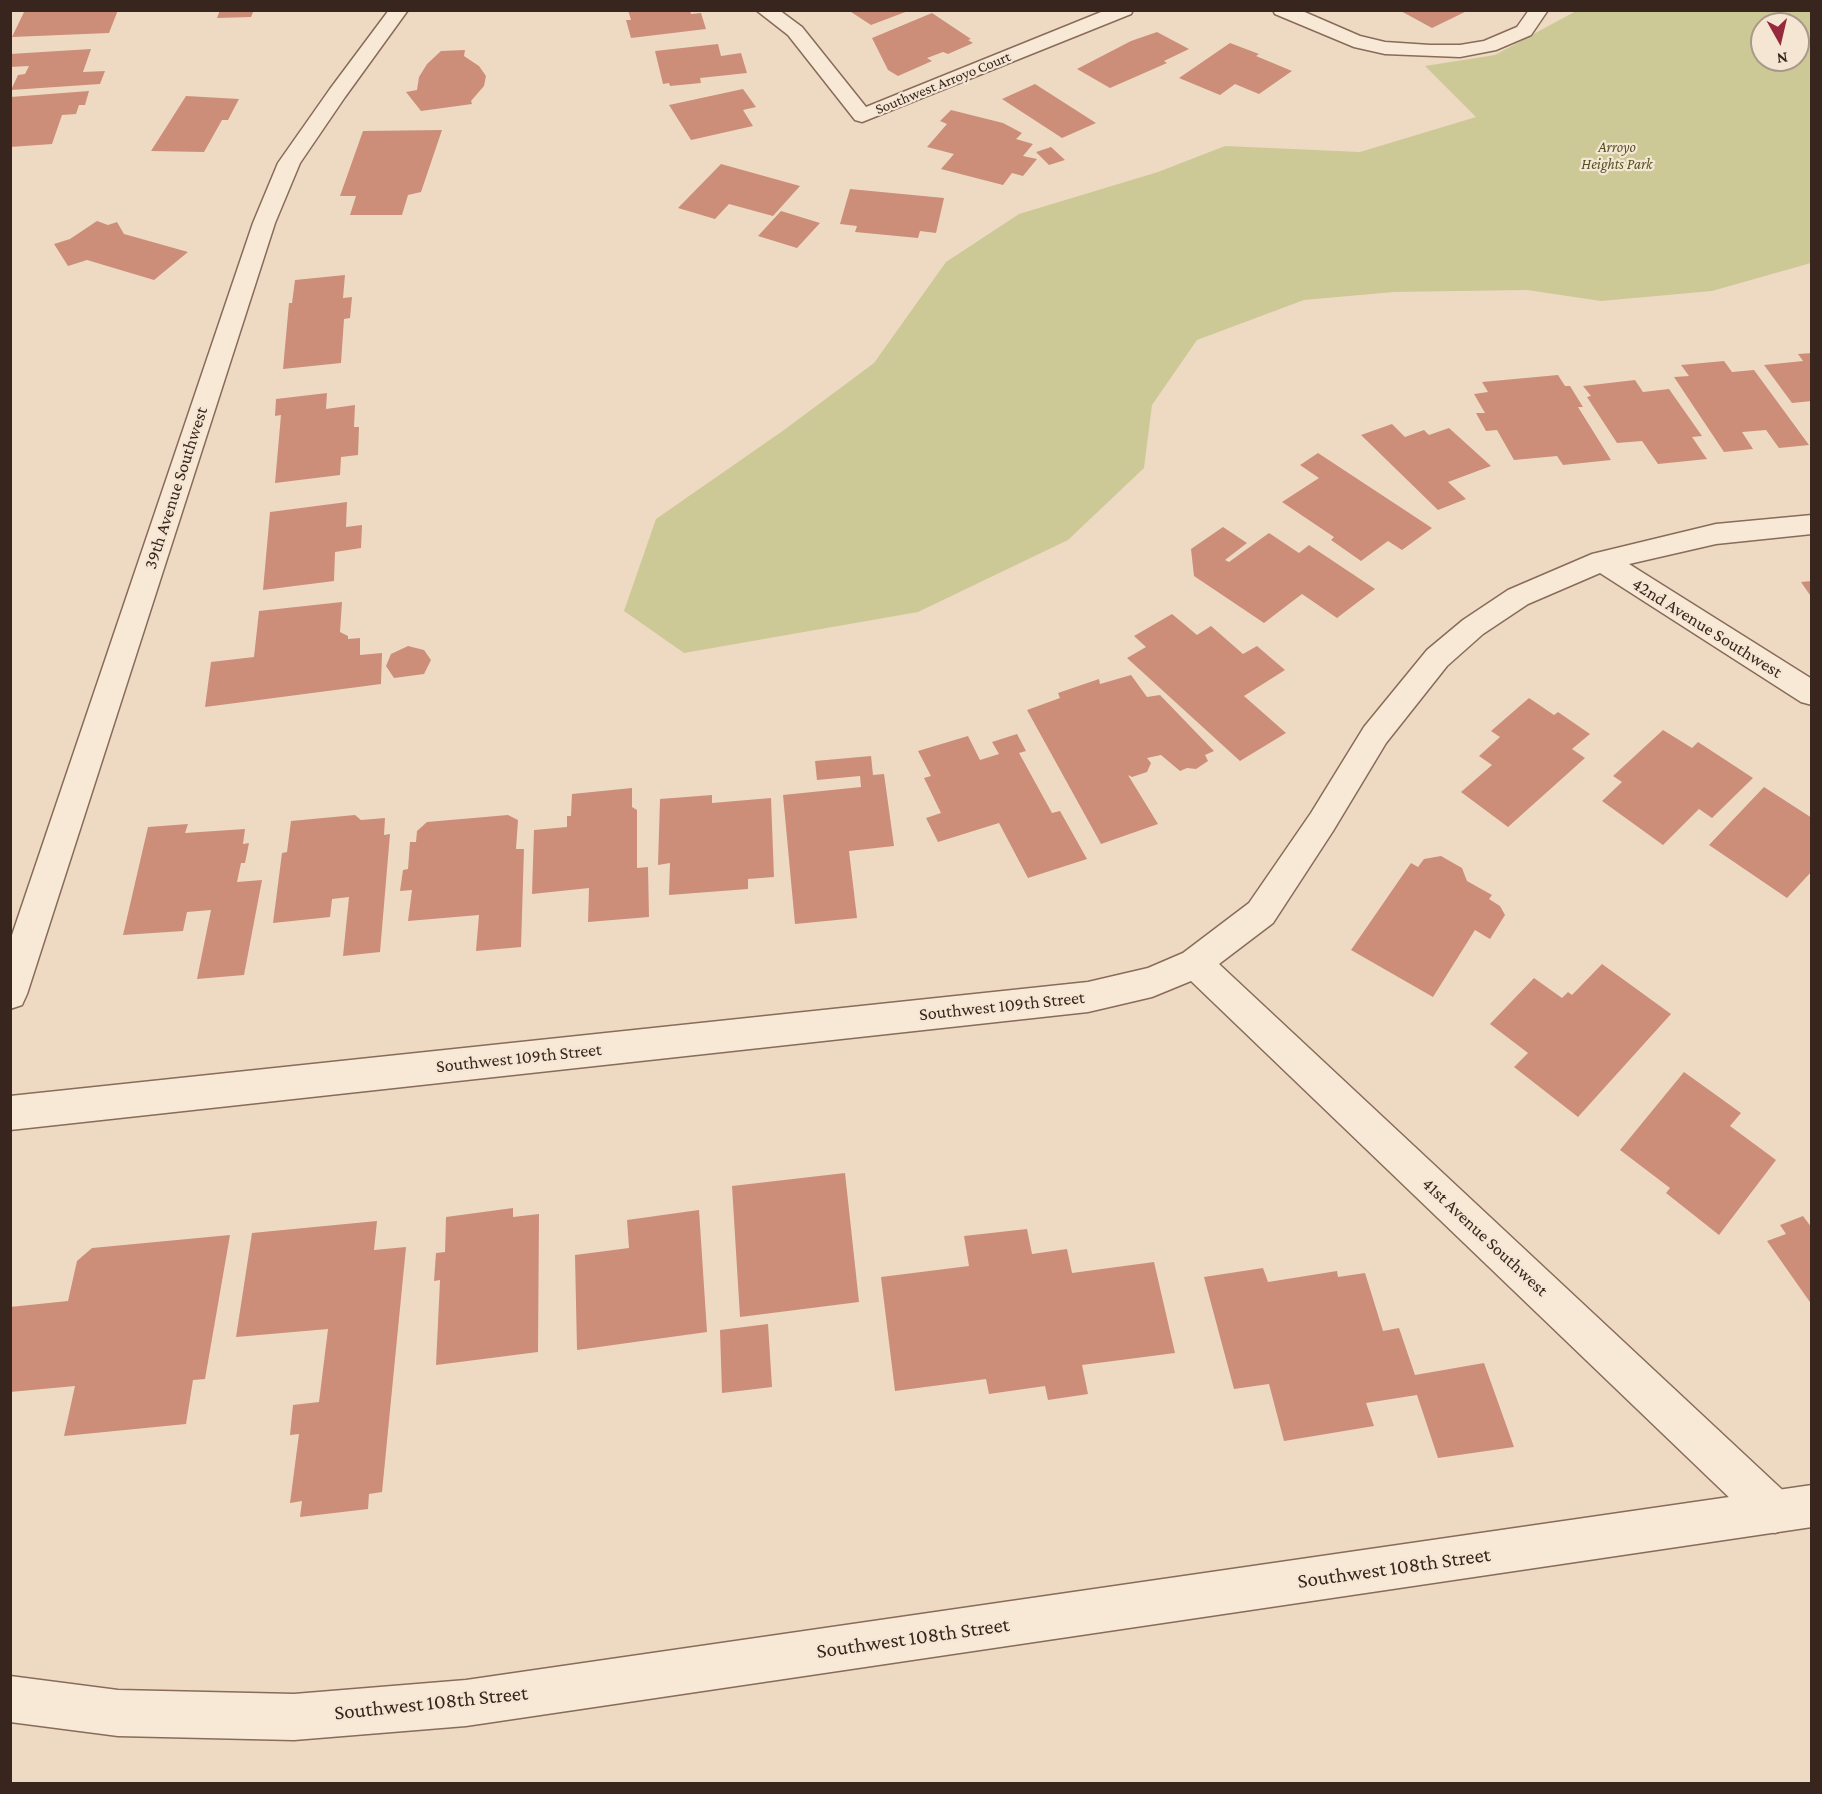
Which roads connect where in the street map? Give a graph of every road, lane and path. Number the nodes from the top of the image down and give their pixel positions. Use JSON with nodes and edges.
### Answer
{"nodes":[{"id":1,"x":399,"y":10,"type":"edge"},
{"id":2,"x":765,"y":10,"type":"edge"},
{"id":3,"x":1124,"y":10,"type":"edge"},
{"id":4,"x":1282,"y":10,"type":"edge"},
{"id":5,"x":1539,"y":10,"type":"edge"},
{"id":6,"x":1812,"y":524,"type":"edge"},
{"id":7,"x":1602,"y":561,"type":"junction"},
{"id":8,"x":1812,"y":694,"type":"edge"},
{"id":9,"x":1195,"y":963,"type":"junction"},
{"id":10,"x":10,"y":994,"type":"edge"},
{"id":11,"x":10,"y":1113,"type":"edge"},
{"id":12,"x":1793,"y":1509,"type":"edge"},
{"id":13,"x":10,"y":1699,"type":"edge"}],
"edges":[{"from":1,"to":10,"type":"street","name":"39th Avenue Southwest"},
{"from":2,"to":3,"type":"street","name":"Southwest Arroyo Court"},
{"from":4,"to":5,"type":"street"},
{"from":6,"to":7,"type":"street","name":"Southwest 109th Street"},
{"from":7,"to":8,"type":"street","name":"42nd Avenue Southwest"},
{"from":7,"to":9,"type":"street","name":"Southwest 109th Street"},
{"from":9,"to":11,"type":"street","name":"Southwest 109th Street"},
{"from":9,"to":12,"type":"street","name":"41st Avenue Southwest"},
{"from":12,"to":13,"type":"street","name":"Southwest 108th Street"}]}
